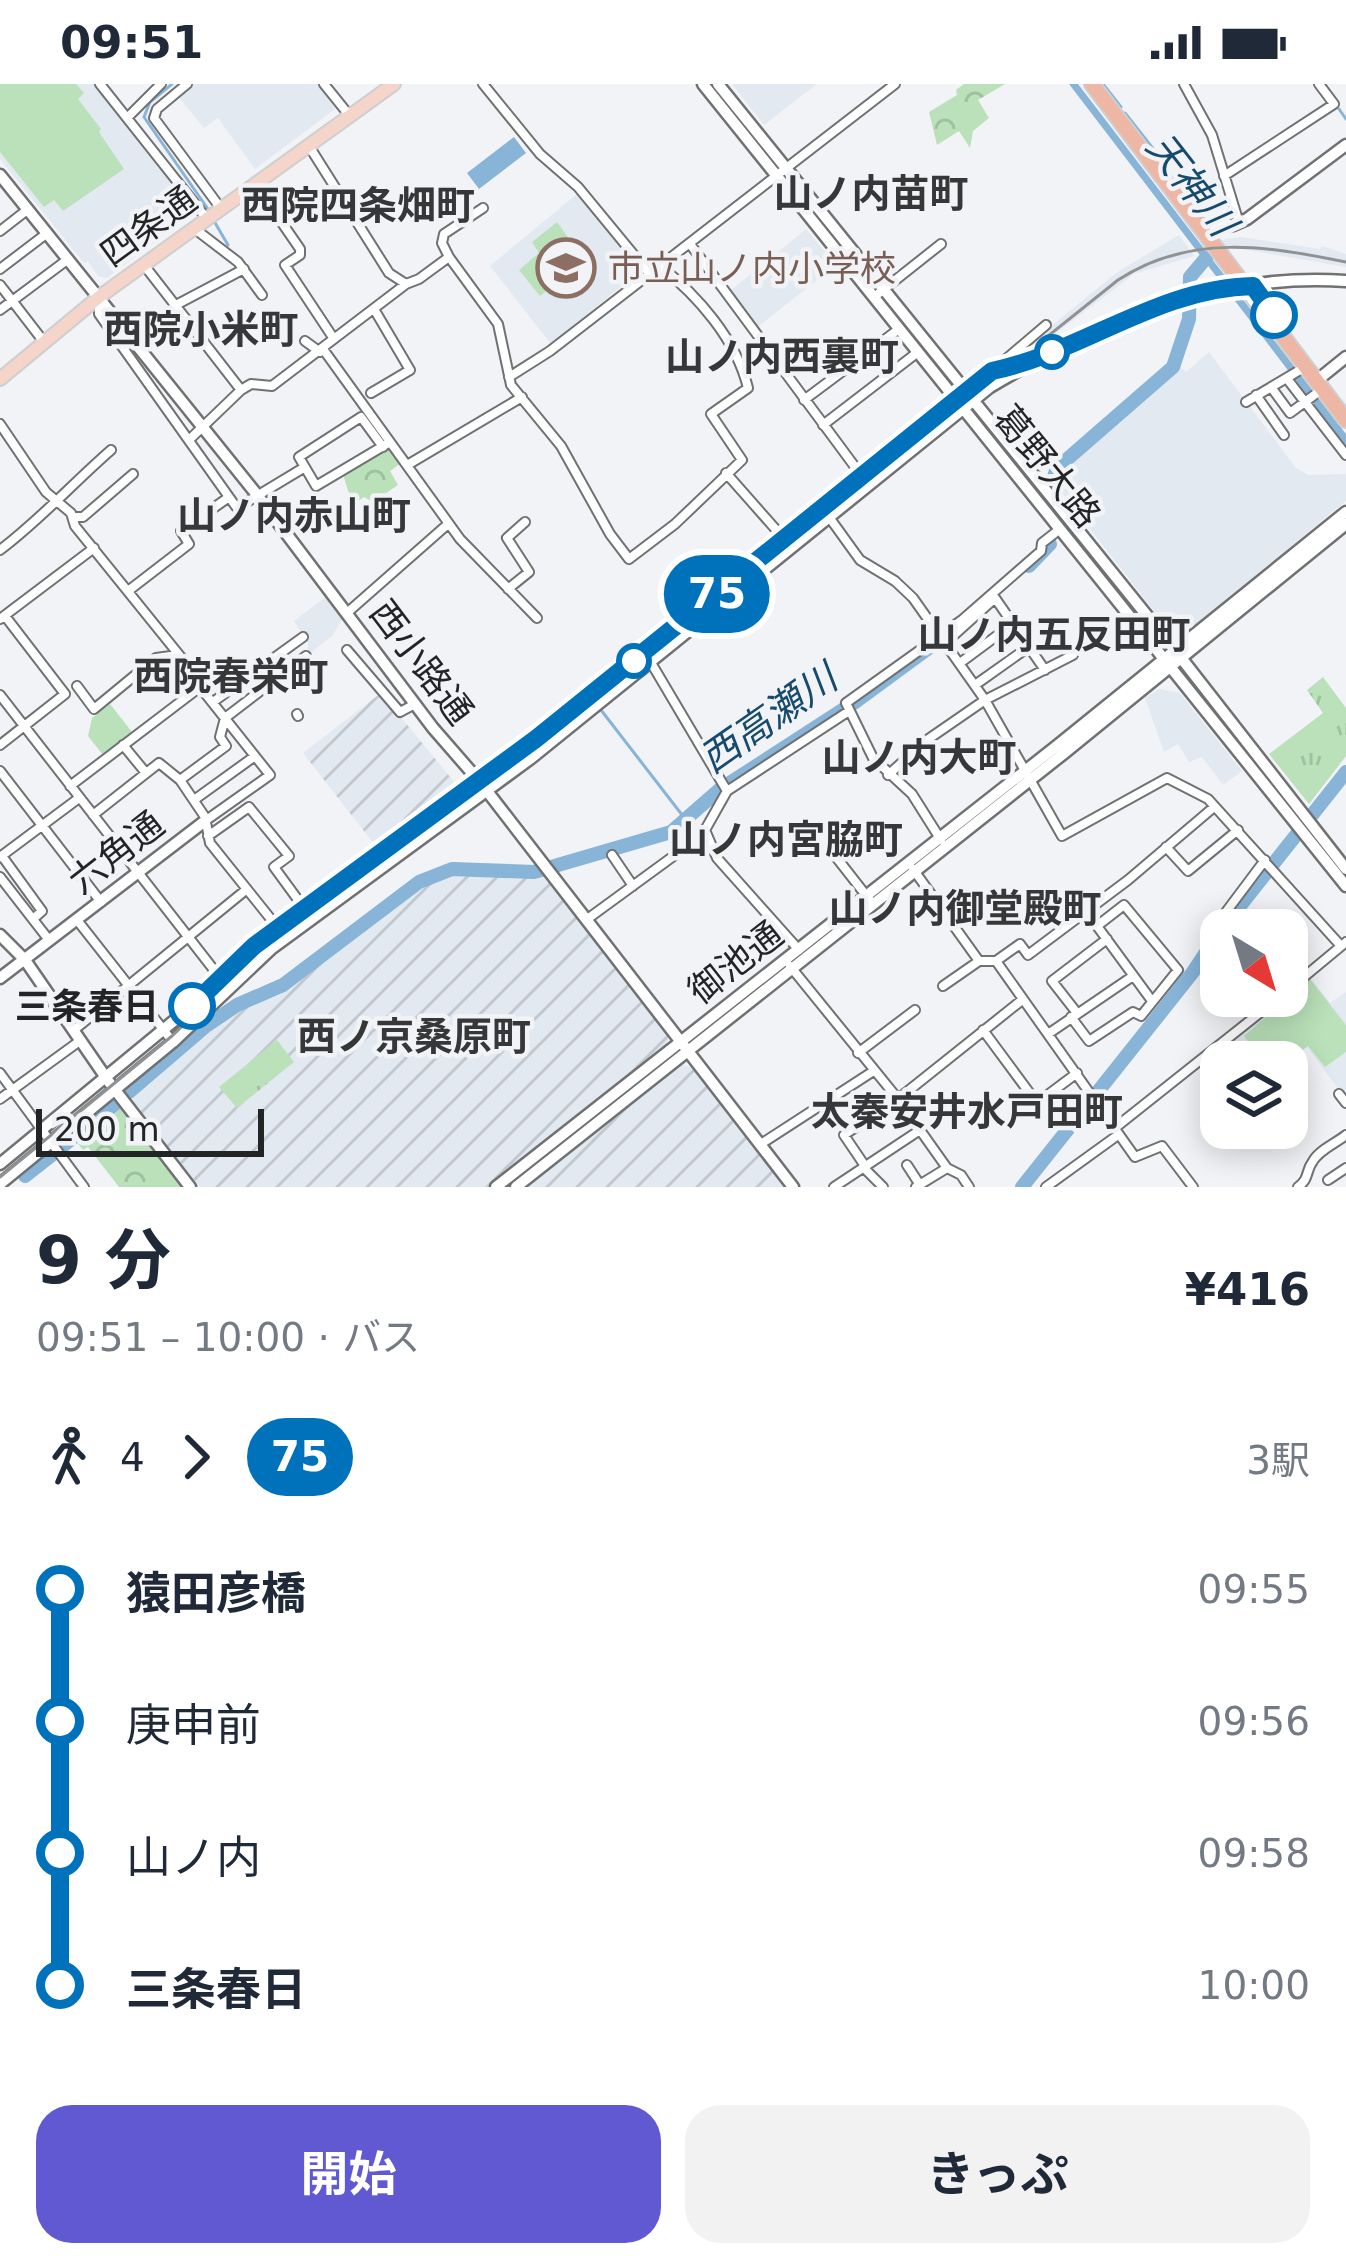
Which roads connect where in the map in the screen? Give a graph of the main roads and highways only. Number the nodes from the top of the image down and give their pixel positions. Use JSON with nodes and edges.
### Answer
{"nodes":[{"id":1,"x":394,"y":84,"type":"edge"},
{"id":2,"x":1092,"y":84,"type":"edge"},
{"id":3,"x":1245,"y":286,"type":"junction"},
{"id":4,"x":0,"y":379,"type":"edge"},
{"id":5,"x":1320,"y":386,"type":"junction"},
{"id":6,"x":1346,"y":416,"type":"edge"}],
"edges":[{"from":1,"to":4,"type":"main road","name":"四条通"},
{"from":2,"to":3,"type":"highway"},
{"from":3,"to":5,"type":"highway"},
{"from":3,"to":5,"type":"highway"},
{"from":5,"to":6,"type":"highway"}]}
